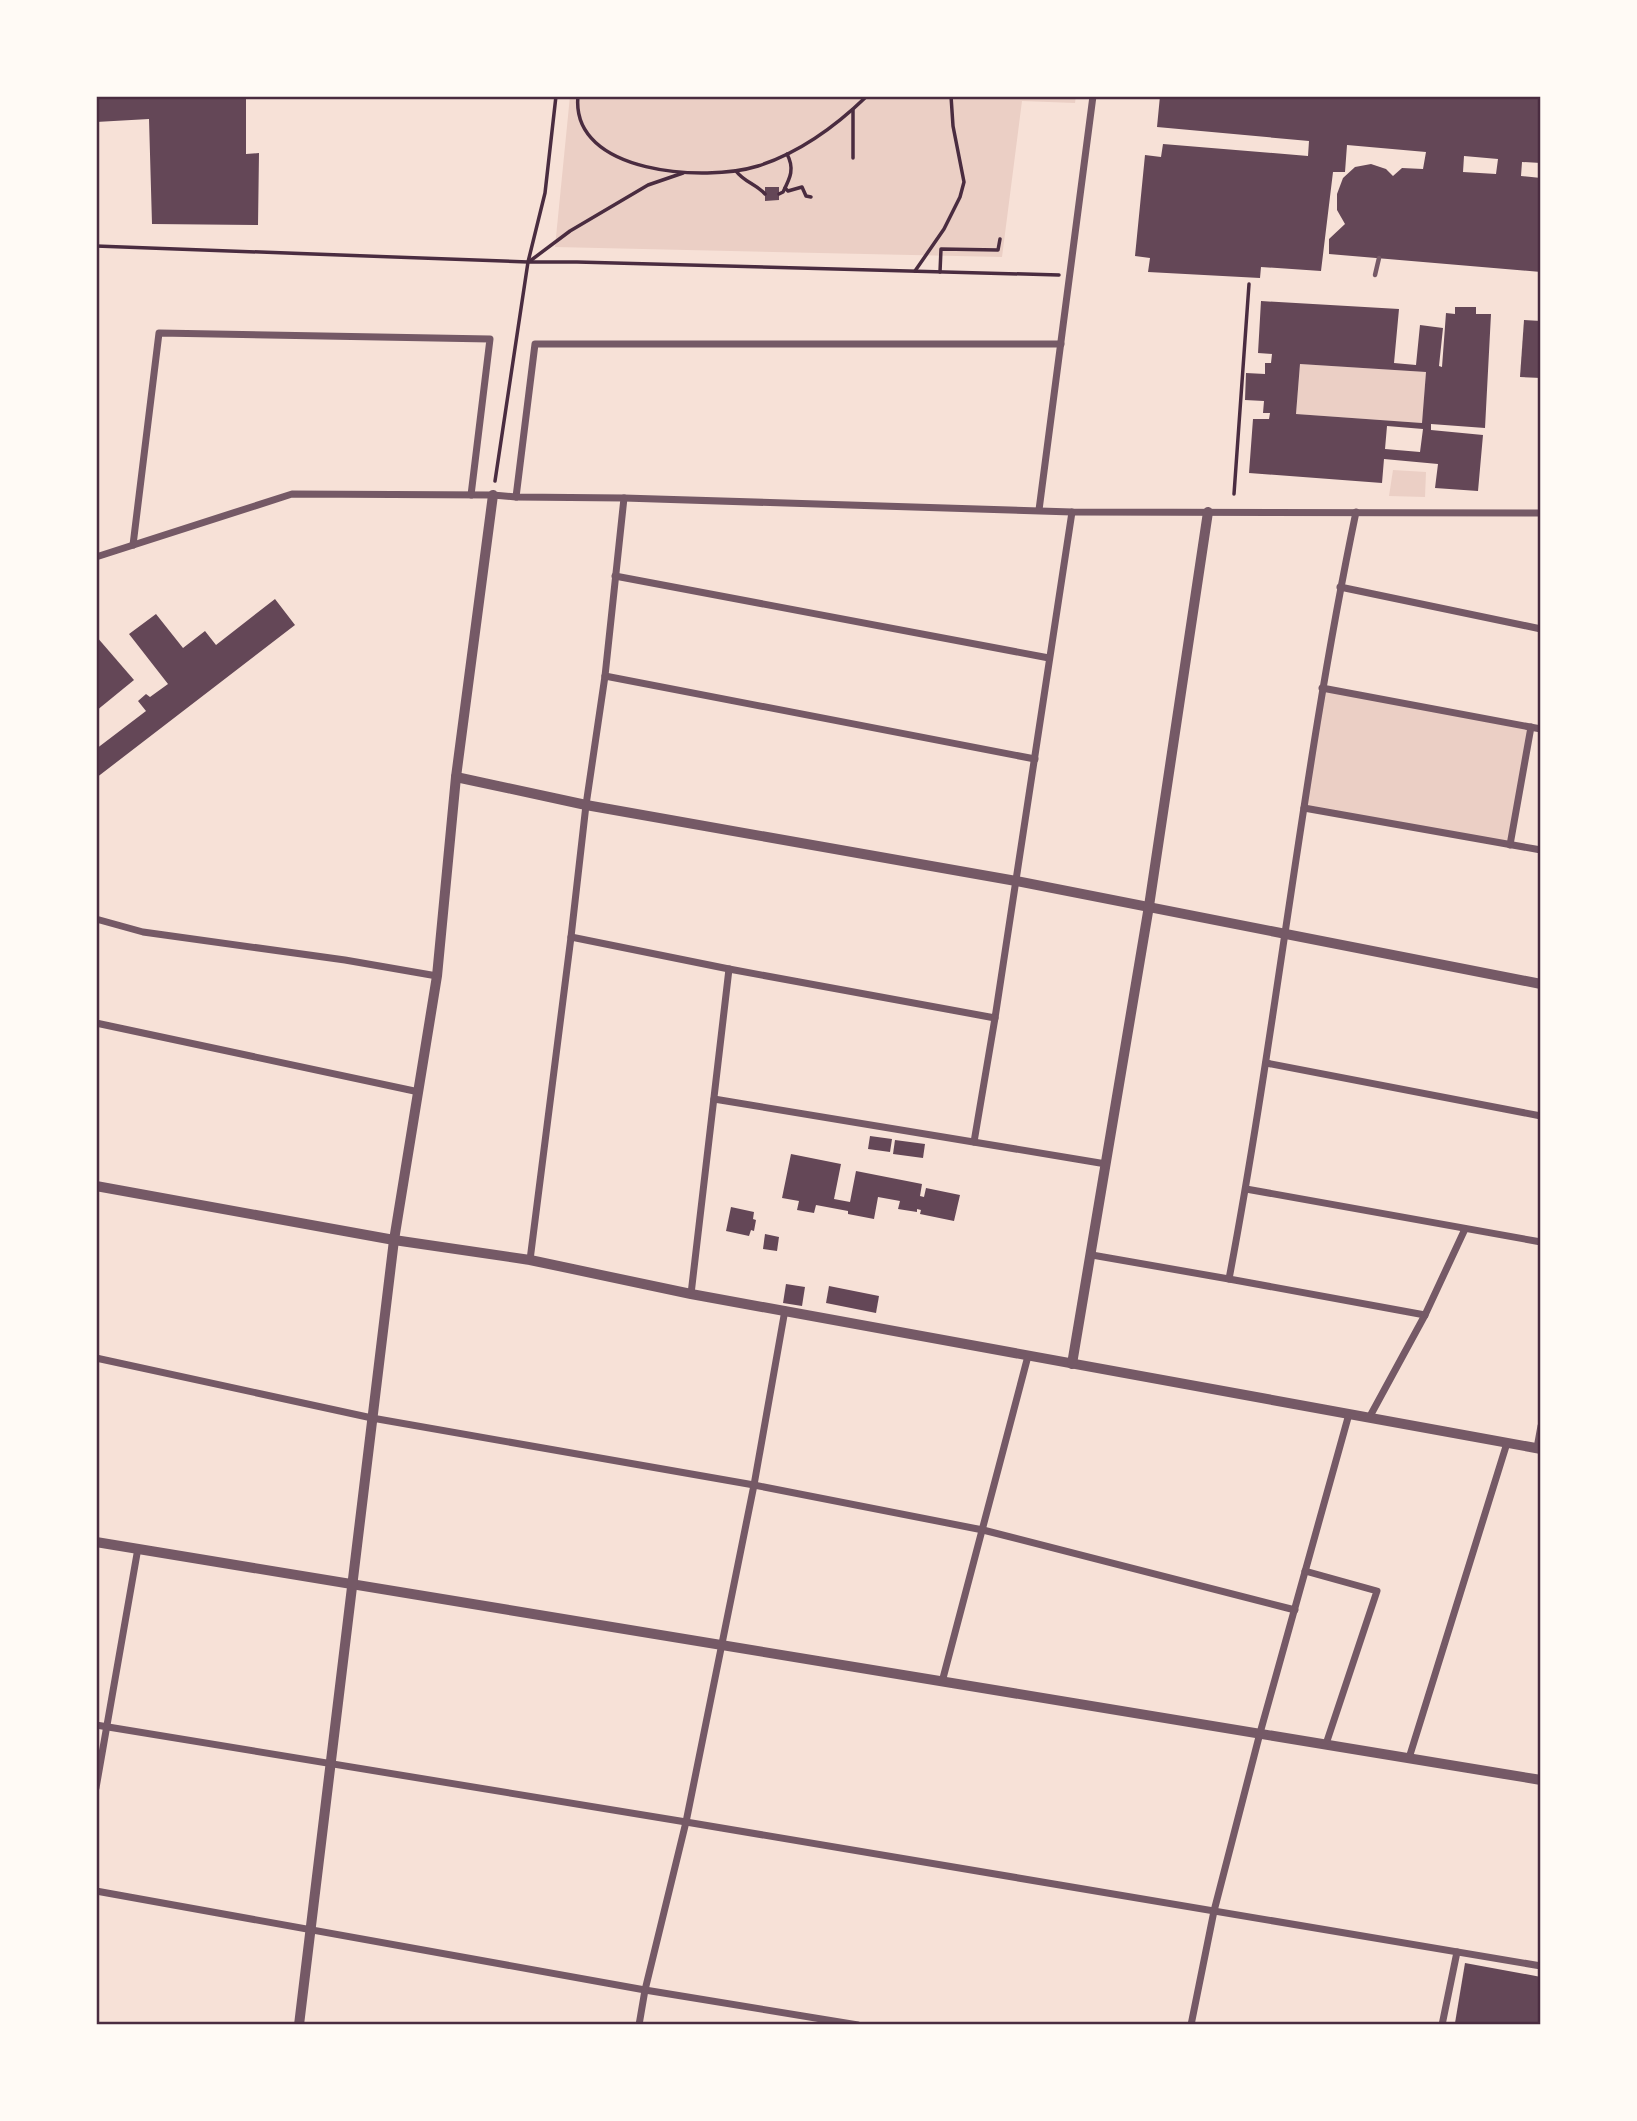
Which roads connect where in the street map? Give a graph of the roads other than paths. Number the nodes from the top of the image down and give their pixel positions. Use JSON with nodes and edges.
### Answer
{"nodes":[{"id":1,"x":1093,"y":96,"type":"edge"},
{"id":2,"x":1379,"y":258,"type":"dead end"},
{"id":3,"x":1375,"y":275,"type":"dead end"},
{"id":4,"x":1061,"y":344,"type":"junction"},
{"id":5,"x":471,"y":495,"type":"junction"},
{"id":6,"x":494,"y":495,"type":"junction"},
{"id":7,"x":516,"y":497,"type":"junction"},
{"id":8,"x":624,"y":498,"type":"junction"},
{"id":9,"x":1039,"y":509,"type":"junction"},
{"id":10,"x":1072,"y":512,"type":"junction"},
{"id":11,"x":1208,"y":512,"type":"junction"},
{"id":12,"x":1356,"y":512,"type":"junction"},
{"id":13,"x":1541,"y":513,"type":"edge"},
{"id":14,"x":133,"y":545,"type":"junction"},
{"id":15,"x":96,"y":556,"type":"edge"},
{"id":16,"x":615,"y":576,"type":"junction"},
{"id":17,"x":1340,"y":587,"type":"junction"},
{"id":18,"x":1541,"y":629,"type":"edge"},
{"id":19,"x":1049,"y":658,"type":"junction"},
{"id":20,"x":605,"y":676,"type":"junction"},
{"id":21,"x":1322,"y":688,"type":"junction"},
{"id":22,"x":1531,"y":727,"type":"junction"},
{"id":23,"x":1541,"y":729,"type":"edge"},
{"id":24,"x":1035,"y":759,"type":"junction"},
{"id":25,"x":457,"y":777,"type":"junction"},
{"id":26,"x":586,"y":805,"type":"junction"},
{"id":27,"x":1304,"y":808,"type":"junction"},
{"id":28,"x":1510,"y":845,"type":"junction"},
{"id":29,"x":1541,"y":850,"type":"edge"},
{"id":30,"x":1016,"y":881,"type":"junction"},
{"id":31,"x":1149,"y":906,"type":"junction"},
{"id":32,"x":96,"y":919,"type":"edge"},
{"id":33,"x":1286,"y":934,"type":"junction"},
{"id":34,"x":571,"y":937,"type":"junction"},
{"id":35,"x":729,"y":969,"type":"junction"},
{"id":36,"x":437,"y":976,"type":"junction"},
{"id":37,"x":1541,"y":984,"type":"edge"},
{"id":38,"x":995,"y":1018,"type":"junction"},
{"id":39,"x":96,"y":1023,"type":"edge"},
{"id":40,"x":1266,"y":1063,"type":"junction"},
{"id":41,"x":419,"y":1092,"type":"junction"},
{"id":42,"x":714,"y":1099,"type":"junction"},
{"id":43,"x":1541,"y":1116,"type":"edge"},
{"id":44,"x":975,"y":1142,"type":"junction"},
{"id":45,"x":1107,"y":1164,"type":"junction"},
{"id":46,"x":96,"y":1186,"type":"edge"},
{"id":47,"x":1246,"y":1189,"type":"junction"},
{"id":48,"x":1465,"y":1229,"type":"junction"},
{"id":49,"x":394,"y":1240,"type":"junction"},
{"id":50,"x":1541,"y":1242,"type":"edge"},
{"id":51,"x":1092,"y":1255,"type":"junction"},
{"id":52,"x":530,"y":1260,"type":"junction"},
{"id":53,"x":1229,"y":1279,"type":"junction"},
{"id":54,"x":691,"y":1294,"type":"junction"},
{"id":55,"x":785,"y":1310,"type":"junction"},
{"id":56,"x":1425,"y":1315,"type":"junction"},
{"id":57,"x":1028,"y":1356,"type":"junction"},
{"id":58,"x":96,"y":1358,"type":"edge"},
{"id":59,"x":1072,"y":1364,"type":"junction"},
{"id":60,"x":1349,"y":1414,"type":"junction"},
{"id":61,"x":372,"y":1418,"type":"junction"},
{"id":62,"x":1369,"y":1418,"type":"junction"},
{"id":63,"x":1541,"y":1426,"type":"edge"},
{"id":64,"x":1507,"y":1443,"type":"junction"},
{"id":65,"x":1539,"y":1449,"type":"edge"},
{"id":66,"x":754,"y":1485,"type":"junction"},
{"id":67,"x":983,"y":1530,"type":"junction"},
{"id":68,"x":96,"y":1542,"type":"edge"},
{"id":69,"x":138,"y":1548,"type":"junction"},
{"id":70,"x":1306,"y":1571,"type":"junction"},
{"id":71,"x":351,"y":1585,"type":"junction"},
{"id":72,"x":1295,"y":1610,"type":"junction"},
{"id":73,"x":721,"y":1645,"type":"junction"},
{"id":74,"x":942,"y":1682,"type":"junction"},
{"id":75,"x":96,"y":1725,"type":"edge"},
{"id":76,"x":106,"y":1727,"type":"junction"},
{"id":77,"x":1260,"y":1733,"type":"junction"},
{"id":78,"x":1326,"y":1744,"type":"junction"},
{"id":79,"x":1409,"y":1758,"type":"junction"},
{"id":80,"x":331,"y":1764,"type":"junction"},
{"id":81,"x":1541,"y":1780,"type":"edge"},
{"id":82,"x":96,"y":1788,"type":"edge"},
{"id":83,"x":686,"y":1822,"type":"junction"},
{"id":84,"x":96,"y":1891,"type":"edge"},
{"id":85,"x":1214,"y":1911,"type":"junction"},
{"id":86,"x":309,"y":1929,"type":"junction"},
{"id":87,"x":1457,"y":1952,"type":"junction"},
{"id":88,"x":1541,"y":1966,"type":"edge"},
{"id":89,"x":645,"y":1990,"type":"junction"},
{"id":90,"x":299,"y":2025,"type":"edge"},
{"id":91,"x":639,"y":2025,"type":"edge"},
{"id":92,"x":858,"y":2025,"type":"edge"},
{"id":93,"x":1191,"y":2025,"type":"edge"},
{"id":94,"x":1442,"y":2025,"type":"edge"}],
"edges":[{"from":1,"to":4,"type":"street"},
{"from":2,"to":3,"type":"lane"},
{"from":4,"to":7,"type":"street"},
{"from":4,"to":9,"type":"street"},
{"from":5,"to":6,"type":"street"},
{"from":5,"to":14,"type":"street"},
{"from":5,"to":14,"type":"street"},
{"from":6,"to":7,"type":"street"},
{"from":6,"to":25,"type":"street"},
{"from":7,"to":8,"type":"street"},
{"from":8,"to":9,"type":"street"},
{"from":8,"to":16,"type":"street"},
{"from":9,"to":10,"type":"street"},
{"from":10,"to":11,"type":"street"},
{"from":10,"to":19,"type":"street"},
{"from":11,"to":12,"type":"street"},
{"from":11,"to":31,"type":"street"},
{"from":12,"to":13,"type":"street"},
{"from":12,"to":17,"type":"street"},
{"from":14,"to":15,"type":"street"},
{"from":16,"to":19,"type":"street"},
{"from":16,"to":20,"type":"street"},
{"from":17,"to":18,"type":"street"},
{"from":17,"to":21,"type":"street"},
{"from":19,"to":24,"type":"street"},
{"from":20,"to":24,"type":"street"},
{"from":20,"to":26,"type":"street"},
{"from":21,"to":22,"type":"street"},
{"from":21,"to":27,"type":"street"},
{"from":22,"to":23,"type":"street"},
{"from":22,"to":28,"type":"street"},
{"from":24,"to":30,"type":"street"},
{"from":25,"to":26,"type":"street"},
{"from":25,"to":36,"type":"street"},
{"from":26,"to":30,"type":"street"},
{"from":26,"to":34,"type":"street"},
{"from":27,"to":28,"type":"street"},
{"from":27,"to":33,"type":"street"},
{"from":28,"to":29,"type":"street"},
{"from":30,"to":31,"type":"street"},
{"from":30,"to":38,"type":"street"},
{"from":31,"to":33,"type":"street"},
{"from":31,"to":45,"type":"street"},
{"from":32,"to":36,"type":"street"},
{"from":33,"to":37,"type":"street"},
{"from":33,"to":40,"type":"street"},
{"from":34,"to":35,"type":"street"},
{"from":34,"to":52,"type":"street"},
{"from":35,"to":38,"type":"street"},
{"from":35,"to":42,"type":"street"},
{"from":36,"to":41,"type":"street"},
{"from":38,"to":44,"type":"street"},
{"from":39,"to":41,"type":"street"},
{"from":40,"to":43,"type":"street"},
{"from":40,"to":47,"type":"street"},
{"from":41,"to":49,"type":"street"},
{"from":42,"to":44,"type":"street"},
{"from":42,"to":54,"type":"street"},
{"from":44,"to":45,"type":"street"},
{"from":45,"to":51,"type":"street"},
{"from":46,"to":49,"type":"street"},
{"from":47,"to":48,"type":"street"},
{"from":47,"to":53,"type":"street"},
{"from":48,"to":50,"type":"street"},
{"from":48,"to":56,"type":"street"},
{"from":49,"to":52,"type":"street"},
{"from":49,"to":61,"type":"street"},
{"from":51,"to":53,"type":"street"},
{"from":51,"to":59,"type":"street"},
{"from":52,"to":54,"type":"street"},
{"from":53,"to":56,"type":"street"},
{"from":54,"to":55,"type":"street"},
{"from":55,"to":57,"type":"street"},
{"from":55,"to":66,"type":"street"},
{"from":56,"to":62,"type":"street"},
{"from":57,"to":59,"type":"street"},
{"from":57,"to":67,"type":"street"},
{"from":58,"to":61,"type":"street"},
{"from":59,"to":60,"type":"street"},
{"from":60,"to":62,"type":"street"},
{"from":60,"to":70,"type":"street"},
{"from":61,"to":66,"type":"street"},
{"from":61,"to":71,"type":"street"},
{"from":62,"to":64,"type":"street"},
{"from":63,"to":65,"type":"street"},
{"from":64,"to":65,"type":"street"},
{"from":64,"to":79,"type":"street"},
{"from":66,"to":67,"type":"street"},
{"from":66,"to":73,"type":"street"},
{"from":67,"to":72,"type":"street"},
{"from":67,"to":74,"type":"street"},
{"from":68,"to":69,"type":"street"},
{"from":69,"to":71,"type":"street"},
{"from":69,"to":76,"type":"street"},
{"from":70,"to":72,"type":"street"},
{"from":70,"to":78,"type":"street"},
{"from":71,"to":73,"type":"street"},
{"from":71,"to":80,"type":"street"},
{"from":72,"to":77,"type":"street"},
{"from":73,"to":74,"type":"street"},
{"from":73,"to":83,"type":"street"},
{"from":74,"to":77,"type":"street"},
{"from":75,"to":76,"type":"street"},
{"from":76,"to":80,"type":"street"},
{"from":76,"to":82,"type":"street"},
{"from":77,"to":78,"type":"street"},
{"from":77,"to":85,"type":"street"},
{"from":78,"to":79,"type":"street"},
{"from":79,"to":81,"type":"street"},
{"from":80,"to":83,"type":"street"},
{"from":80,"to":86,"type":"street"},
{"from":83,"to":85,"type":"street"},
{"from":83,"to":89,"type":"street"},
{"from":84,"to":86,"type":"street"},
{"from":85,"to":87,"type":"street"},
{"from":85,"to":93,"type":"street"},
{"from":86,"to":89,"type":"street"},
{"from":86,"to":90,"type":"street"},
{"from":87,"to":88,"type":"street"},
{"from":87,"to":94,"type":"street"},
{"from":89,"to":91,"type":"street"},
{"from":89,"to":92,"type":"street"}]}
